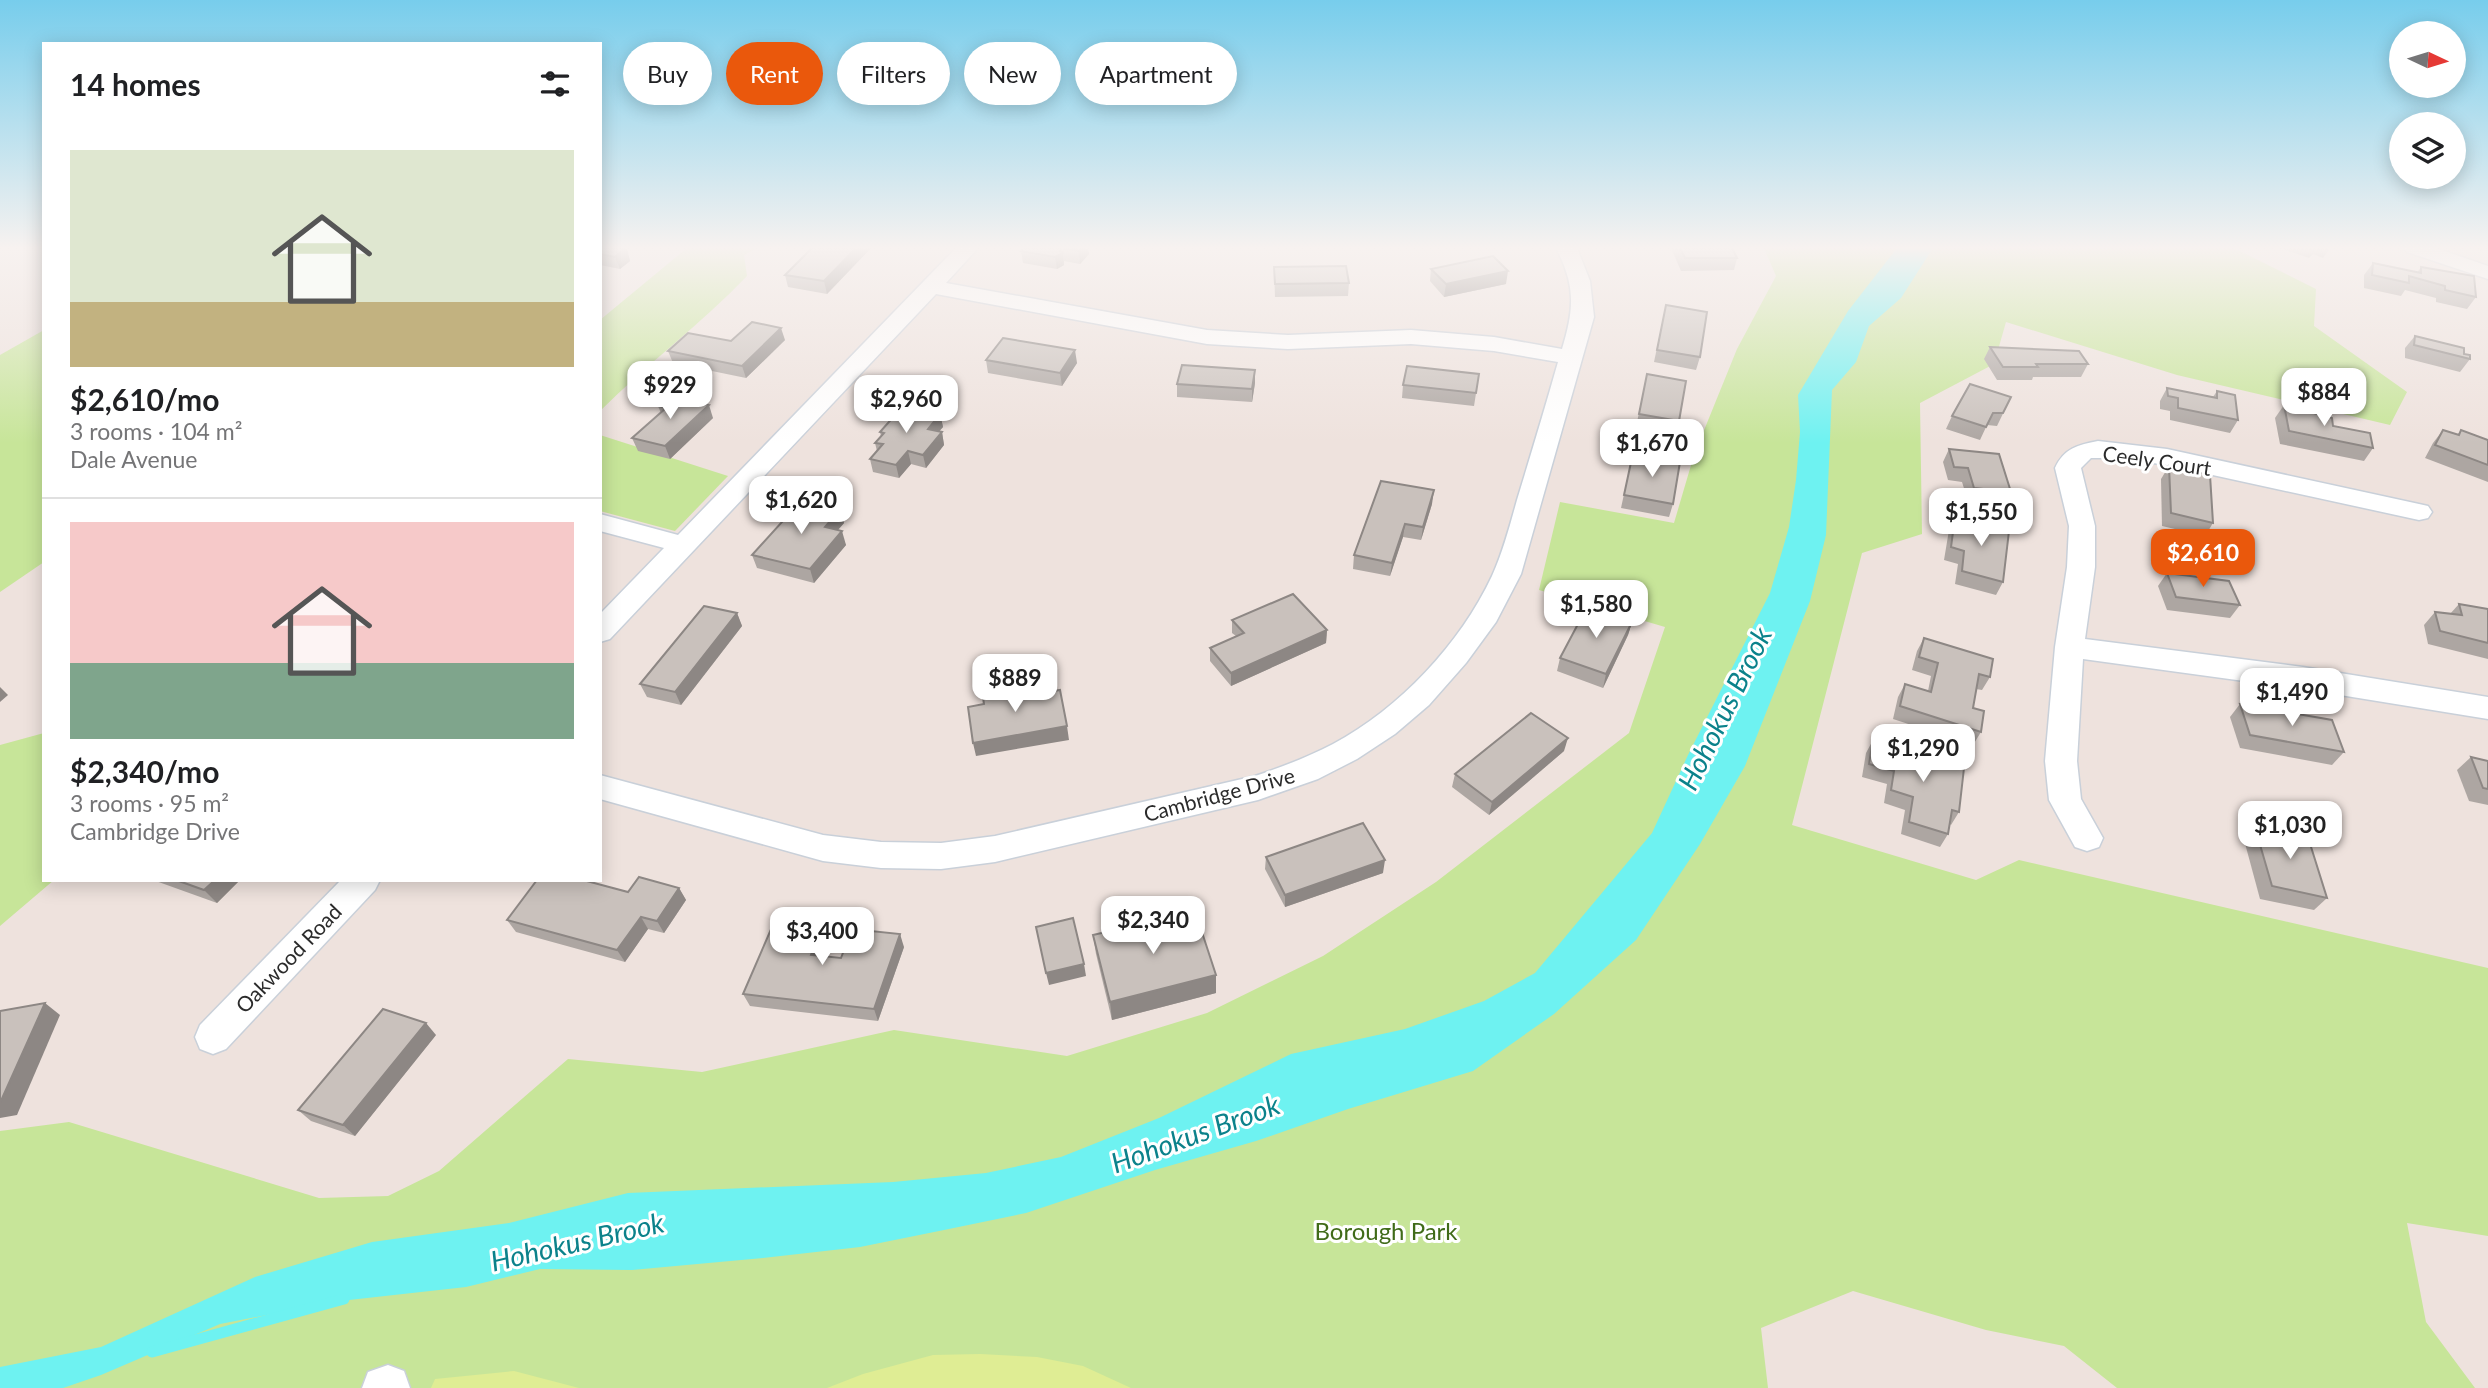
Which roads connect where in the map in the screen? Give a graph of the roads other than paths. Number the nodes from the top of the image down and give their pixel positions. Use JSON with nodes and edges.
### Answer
{"nodes":[{"id":1,"x":905,"y":313,"type":"edge"},
{"id":2,"x":1076,"y":313,"type":"edge"},
{"id":3,"x":1583,"y":313,"type":"edge"},
{"id":4,"x":1572,"y":358,"type":"junction"},
{"id":5,"x":2419,"y":512,"type":"dead end"},
{"id":6,"x":602,"y":523,"type":"edge"},
{"id":7,"x":684,"y":545,"type":"junction"},
{"id":8,"x":602,"y":630,"type":"edge"},
{"id":9,"x":2069,"y":647,"type":"junction"},
{"id":10,"x":2488,"y":708,"type":"edge"},
{"id":11,"x":602,"y":788,"type":"edge"},
{"id":12,"x":2087,"y":838,"type":"dead end"},
{"id":13,"x":361,"y":882,"type":"edge"},
{"id":14,"x":213,"y":1037,"type":"dead end"}],
"edges":[{"from":1,"to":7,"type":"street"},
{"from":2,"to":4,"type":"street"},
{"from":3,"to":4,"type":"street","name":"Cambridge Drive"},
{"from":4,"to":11,"type":"street","name":"Cambridge Drive"},
{"from":5,"to":9,"type":"street","name":"Ceely Court"},
{"from":6,"to":7,"type":"street"},
{"from":7,"to":8,"type":"street"},
{"from":9,"to":10,"type":"street"},
{"from":9,"to":12,"type":"street","name":"Ceely Court"},
{"from":13,"to":14,"type":"street","name":"Oakwood Road"}]}
